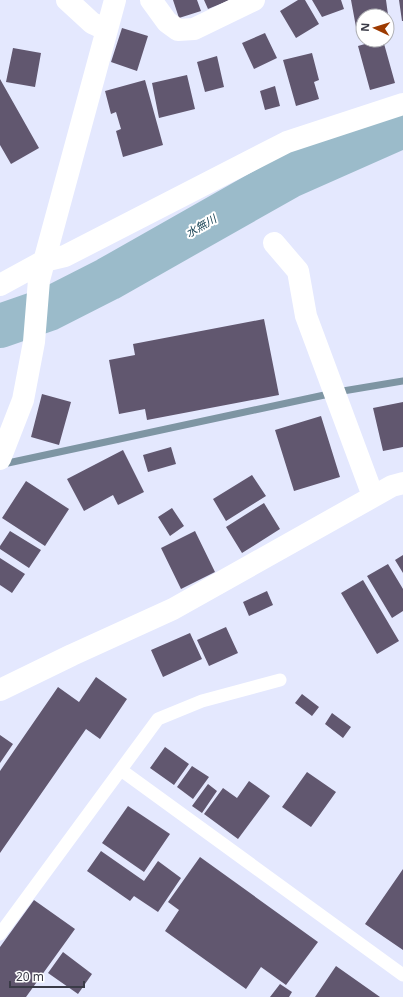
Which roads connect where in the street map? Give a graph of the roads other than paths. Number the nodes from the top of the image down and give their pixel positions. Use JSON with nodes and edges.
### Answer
{"nodes":[{"id":1,"x":67,"y":0,"type":"edge"},
{"id":2,"x":116,"y":0,"type":"edge"},
{"id":3,"x":151,"y":0,"type":"edge"},
{"id":4,"x":254,"y":0,"type":"edge"},
{"id":5,"x":107,"y":30,"type":"junction"},
{"id":6,"x":403,"y":104,"type":"edge"},
{"id":7,"x":274,"y":243,"type":"dead end"},
{"id":8,"x":42,"y":270,"type":"junction"},
{"id":9,"x":0,"y":284,"type":"edge"},
{"id":10,"x":0,"y":459,"type":"edge"},
{"id":11,"x":403,"y":483,"type":"edge"},
{"id":12,"x":373,"y":496,"type":"junction"},
{"id":13,"x":280,"y":680,"type":"dead end"},
{"id":14,"x":0,"y":690,"type":"edge"},
{"id":15,"x":121,"y":770,"type":"junction"},
{"id":16,"x":0,"y":934,"type":"edge"},
{"id":17,"x":403,"y":975,"type":"edge"}],
"edges":[{"from":1,"to":5,"type":"street"},
{"from":2,"to":5,"type":"street"},
{"from":3,"to":4,"type":"street"},
{"from":5,"to":8,"type":"street"},
{"from":6,"to":8,"type":"street"},
{"from":7,"to":12,"type":"street"},
{"from":8,"to":9,"type":"street"},
{"from":8,"to":10,"type":"street"},
{"from":11,"to":12,"type":"street"},
{"from":12,"to":14,"type":"street"},
{"from":13,"to":15,"type":"lane"},
{"from":15,"to":16,"type":"lane"},
{"from":15,"to":17,"type":"lane"}]}
